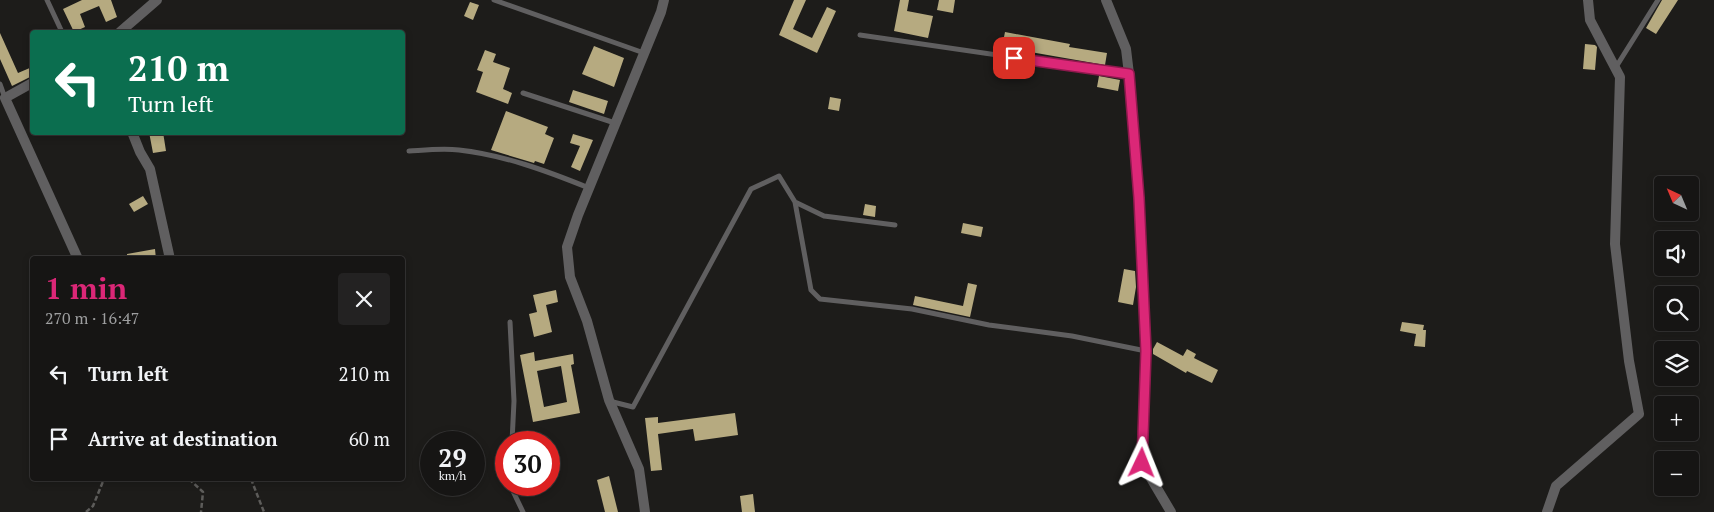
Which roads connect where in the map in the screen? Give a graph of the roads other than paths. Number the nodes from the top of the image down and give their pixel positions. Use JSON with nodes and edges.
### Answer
{"nodes":[{"id":1,"x":47,"y":0,"type":"edge"},
{"id":2,"x":157,"y":0,"type":"edge"},
{"id":3,"x":494,"y":0,"type":"edge"},
{"id":4,"x":664,"y":0,"type":"edge"},
{"id":5,"x":1106,"y":0,"type":"edge"},
{"id":6,"x":1588,"y":0,"type":"edge"},
{"id":7,"x":1658,"y":0,"type":"edge"},
{"id":8,"x":61,"y":30,"type":"edge"},
{"id":9,"x":122,"y":30,"type":"edge"},
{"id":10,"x":860,"y":35,"type":"dead end"},
{"id":11,"x":644,"y":53,"type":"junction"},
{"id":12,"x":1616,"y":67,"type":"junction"},
{"id":13,"x":1129,"y":74,"type":"junction"},
{"id":14,"x":0,"y":84,"type":"edge"},
{"id":15,"x":30,"y":84,"type":"edge"},
{"id":16,"x":523,"y":93,"type":"dead end"},
{"id":17,"x":5,"y":98,"type":"junction"},
{"id":18,"x":615,"y":123,"type":"junction"},
{"id":19,"x":133,"y":135,"type":"edge"},
{"id":20,"x":409,"y":151,"type":"dead end"},
{"id":21,"x":588,"y":188,"type":"junction"},
{"id":22,"x":795,"y":202,"type":"junction"},
{"id":23,"x":895,"y":225,"type":"dead end"},
{"id":24,"x":77,"y":256,"type":"edge"},
{"id":25,"x":169,"y":256,"type":"edge"},
{"id":26,"x":510,"y":322,"type":"dead end"},
{"id":27,"x":1146,"y":351,"type":"junction"},
{"id":28,"x":609,"y":400,"type":"junction"},
{"id":29,"x":513,"y":431,"type":"edge"},
{"id":30,"x":515,"y":496,"type":"edge"},
{"id":31,"x":523,"y":512,"type":"edge"},
{"id":32,"x":645,"y":512,"type":"edge"},
{"id":33,"x":1171,"y":512,"type":"edge"},
{"id":34,"x":1547,"y":512,"type":"edge"}],
"edges":[{"from":1,"to":8,"type":"lane"},
{"from":2,"to":9,"type":"street"},
{"from":3,"to":11,"type":"lane"},
{"from":4,"to":11,"type":"street"},
{"from":5,"to":13,"type":"street"},
{"from":6,"to":12,"type":"street"},
{"from":7,"to":12,"type":"lane"},
{"from":10,"to":13,"type":"lane"},
{"from":11,"to":18,"type":"street"},
{"from":12,"to":34,"type":"street"},
{"from":13,"to":27,"type":"street"},
{"from":14,"to":17,"type":"lane"},
{"from":15,"to":17,"type":"street"},
{"from":16,"to":18,"type":"lane"},
{"from":17,"to":24,"type":"street"},
{"from":18,"to":21,"type":"street"},
{"from":19,"to":25,"type":"street"},
{"from":20,"to":21,"type":"lane"},
{"from":21,"to":28,"type":"street"},
{"from":22,"to":23,"type":"lane"},
{"from":22,"to":27,"type":"lane"},
{"from":22,"to":28,"type":"lane"},
{"from":26,"to":29,"type":"lane"},
{"from":27,"to":33,"type":"street"},
{"from":28,"to":32,"type":"street"},
{"from":30,"to":31,"type":"lane"}]}
